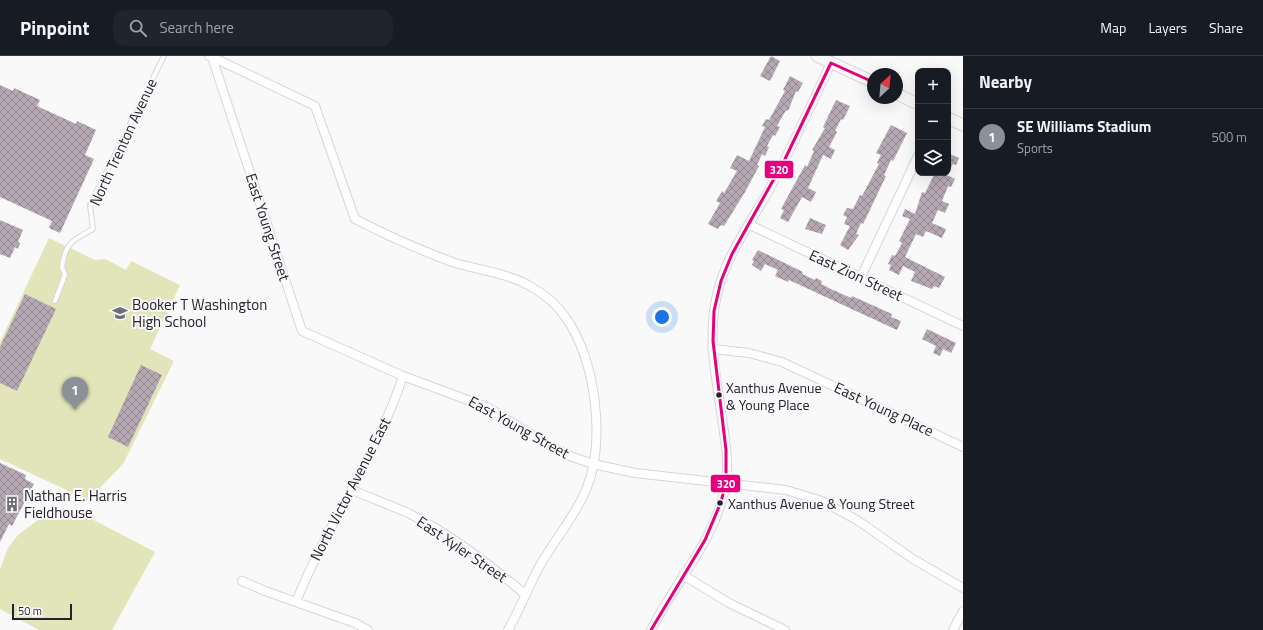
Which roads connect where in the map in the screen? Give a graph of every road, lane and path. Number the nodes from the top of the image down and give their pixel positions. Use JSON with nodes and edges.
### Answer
{"nodes":[{"id":1,"x":164,"y":56,"type":"edge"},
{"id":2,"x":817,"y":56,"type":"edge"},
{"id":3,"x":211,"y":57,"type":"edge"},
{"id":4,"x":832,"y":63,"type":"junction"},
{"id":5,"x":867,"y":79,"type":"edge"},
{"id":6,"x":903,"y":97,"type":"edge"},
{"id":7,"x":915,"y":103,"type":"edge"},
{"id":8,"x":951,"y":119,"type":"edge"},
{"id":9,"x":963,"y":125,"type":"edge"},
{"id":10,"x":915,"y":162,"type":"edge"},
{"id":11,"x":750,"y":225,"type":"junction"},
{"id":12,"x":861,"y":277,"type":"junction"},
{"id":13,"x":55,"y":301,"type":"dead end"},
{"id":14,"x":963,"y":326,"type":"edge"},
{"id":15,"x":712,"y":349,"type":"junction"},
{"id":16,"x":403,"y":376,"type":"junction"},
{"id":17,"x":963,"y":447,"type":"edge"},
{"id":18,"x":593,"y":464,"type":"junction"},
{"id":19,"x":726,"y":483,"type":"junction"},
{"id":20,"x":352,"y":490,"type":"junction"},
{"id":21,"x":683,"y":575,"type":"junction"},
{"id":22,"x":242,"y":581,"type":"dead end"},
{"id":23,"x":963,"y":588,"type":"edge"},
{"id":24,"x":526,"y":595,"type":"junction"},
{"id":25,"x":296,"y":602,"type":"junction"},
{"id":26,"x":963,"y":611,"type":"edge"},
{"id":27,"x":368,"y":630,"type":"edge"},
{"id":28,"x":508,"y":630,"type":"edge"},
{"id":29,"x":651,"y":630,"type":"edge"},
{"id":30,"x":785,"y":630,"type":"edge"},
{"id":31,"x":953,"y":630,"type":"edge"}],
"edges":[{"from":1,"to":13,"type":"lane","name":"North Trenton Avenue"},
{"from":2,"to":4,"type":"main road"},
{"from":3,"to":16,"type":"street","name":"East Young Street"},
{"from":3,"to":18,"type":"street"},
{"from":4,"to":5,"type":"main road"},
{"from":4,"to":11,"type":"street"},
{"from":6,"to":7,"type":"main road"},
{"from":8,"to":9,"type":"main road"},
{"from":10,"to":12,"type":"street"},
{"from":11,"to":12,"type":"street","name":"East Zion Street"},
{"from":11,"to":15,"type":"street"},
{"from":12,"to":14,"type":"street","name":"East Zion Street"},
{"from":15,"to":17,"type":"street","name":"East Young Place"},
{"from":15,"to":19,"type":"street"},
{"from":16,"to":18,"type":"street","name":"East Young Street"},
{"from":16,"to":20,"type":"street","name":"North Victor Avenue East"},
{"from":18,"to":19,"type":"street","name":"East Young Street"},
{"from":18,"to":24,"type":"street"},
{"from":19,"to":21,"type":"street"},
{"from":19,"to":23,"type":"street","name":"East Young Street"},
{"from":20,"to":24,"type":"street","name":"East Xyler Street"},
{"from":20,"to":25,"type":"street","name":"North Victor Avenue East"},
{"from":21,"to":29,"type":"street"},
{"from":21,"to":30,"type":"street"},
{"from":22,"to":25,"type":"street"},
{"from":24,"to":28,"type":"street"},
{"from":25,"to":27,"type":"street"},
{"from":26,"to":31,"type":"street"}]}
